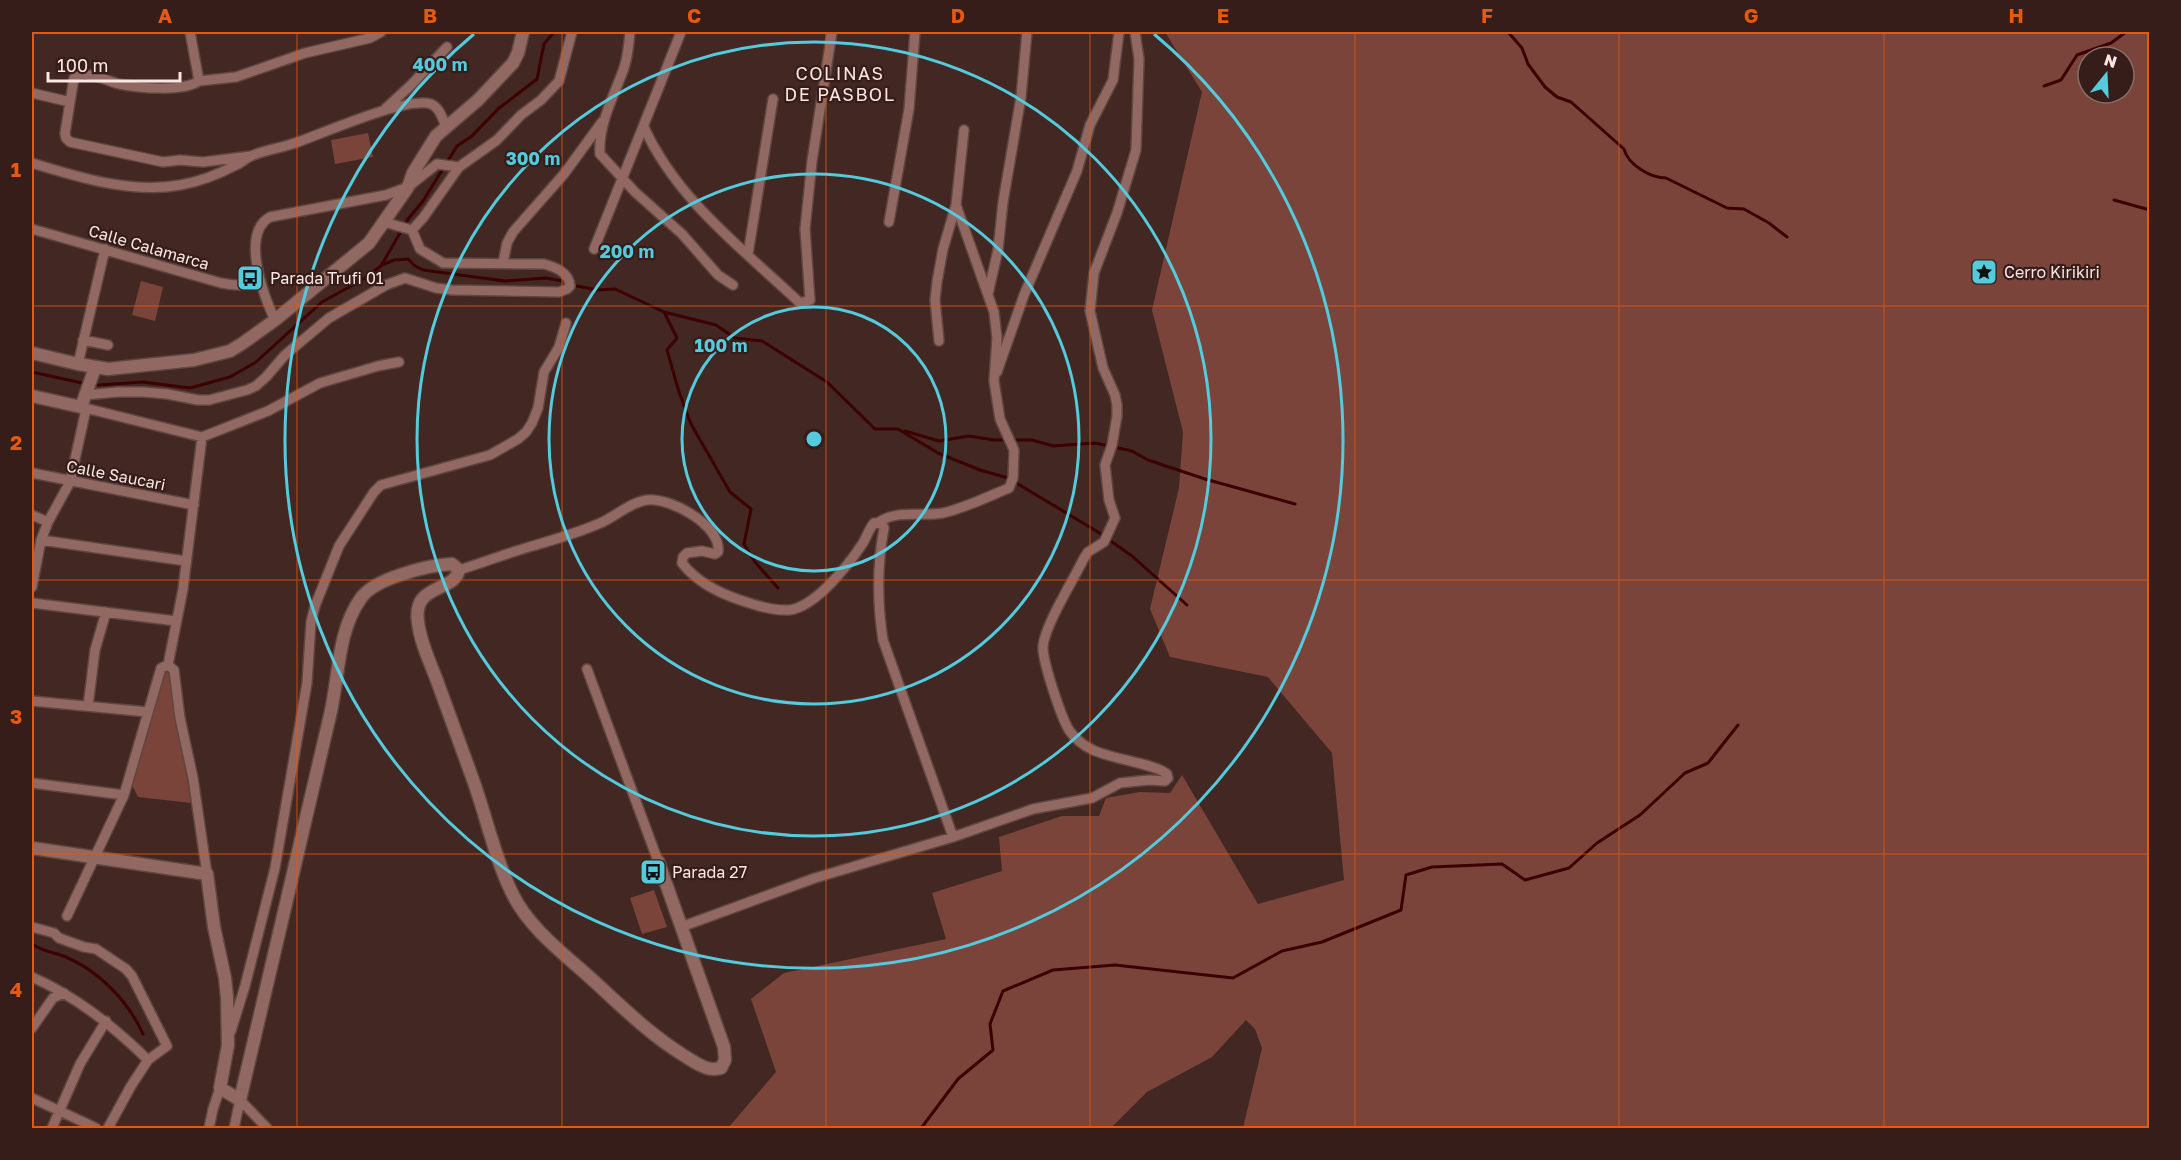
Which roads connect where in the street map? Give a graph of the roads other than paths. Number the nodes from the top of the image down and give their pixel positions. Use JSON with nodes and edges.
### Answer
{"nodes":[{"id":1,"x":189,"y":32,"type":"edge"},
{"id":2,"x":381,"y":32,"type":"edge"},
{"id":3,"x":523,"y":32,"type":"edge"},
{"id":4,"x":572,"y":32,"type":"edge"},
{"id":5,"x":630,"y":32,"type":"edge"},
{"id":6,"x":681,"y":32,"type":"edge"},
{"id":7,"x":832,"y":32,"type":"edge"},
{"id":8,"x":915,"y":32,"type":"edge"},
{"id":9,"x":1027,"y":32,"type":"edge"},
{"id":10,"x":1119,"y":32,"type":"edge"},
{"id":11,"x":1135,"y":32,"type":"edge"},
{"id":12,"x":447,"y":47,"type":"dead end"},
{"id":13,"x":200,"y":81,"type":"junction"},
{"id":14,"x":32,"y":93,"type":"edge"},
{"id":15,"x":773,"y":99,"type":"dead end"},
{"id":16,"x":70,"y":102,"type":"junction"},
{"id":17,"x":382,"y":112,"type":"junction"},
{"id":18,"x":607,"y":113,"type":"junction"},
{"id":19,"x":446,"y":126,"type":"junction"},
{"id":20,"x":644,"y":127,"type":"junction"},
{"id":21,"x":964,"y":130,"type":"dead end"},
{"id":22,"x":250,"y":156,"type":"junction"},
{"id":23,"x":32,"y":163,"type":"edge"},
{"id":24,"x":459,"y":167,"type":"junction"},
{"id":25,"x":623,"y":178,"type":"junction"},
{"id":26,"x":408,"y":187,"type":"junction"},
{"id":27,"x":956,"y":205,"type":"junction"},
{"id":28,"x":384,"y":222,"type":"junction"},
{"id":29,"x":889,"y":222,"type":"dead end"},
{"id":30,"x":32,"y":229,"type":"edge"},
{"id":31,"x":412,"y":230,"type":"junction"},
{"id":32,"x":105,"y":249,"type":"junction"},
{"id":33,"x":594,"y":249,"type":"dead end"},
{"id":34,"x":748,"y":254,"type":"junction"},
{"id":35,"x":503,"y":263,"type":"junction"},
{"id":36,"x":259,"y":280,"type":"junction"},
{"id":37,"x":733,"y":285,"type":"dead end"},
{"id":38,"x":987,"y":297,"type":"junction"},
{"id":39,"x":275,"y":320,"type":"junction"},
{"id":40,"x":566,"y":323,"type":"dead end"},
{"id":41,"x":83,"y":340,"type":"junction"},
{"id":42,"x":939,"y":341,"type":"dead end"},
{"id":43,"x":108,"y":345,"type":"dead end"},
{"id":44,"x":32,"y":352,"type":"edge"},
{"id":45,"x":399,"y":362,"type":"dead end"},
{"id":46,"x":78,"y":364,"type":"junction"},
{"id":47,"x":95,"y":368,"type":"junction"},
{"id":48,"x":994,"y":381,"type":"junction"},
{"id":49,"x":32,"y":396,"type":"edge"},
{"id":50,"x":84,"y":404,"type":"junction"},
{"id":51,"x":202,"y":437,"type":"junction"},
{"id":52,"x":32,"y":473,"type":"edge"},
{"id":53,"x":70,"y":482,"type":"junction"},
{"id":54,"x":194,"y":505,"type":"junction"},
{"id":55,"x":32,"y":515,"type":"edge"},
{"id":56,"x":48,"y":522,"type":"junction"},
{"id":57,"x":879,"y":522,"type":"junction"},
{"id":58,"x":41,"y":540,"type":"junction"},
{"id":59,"x":186,"y":561,"type":"junction"},
{"id":60,"x":459,"y":570,"type":"junction"},
{"id":61,"x":32,"y":587,"type":"edge"},
{"id":62,"x":32,"y":603,"type":"edge"},
{"id":63,"x":106,"y":612,"type":"junction"},
{"id":64,"x":176,"y":621,"type":"junction"},
{"id":65,"x":168,"y":665,"type":"junction"},
{"id":66,"x":587,"y":669,"type":"dead end"},
{"id":67,"x":32,"y":701,"type":"edge"},
{"id":68,"x":88,"y":706,"type":"junction"},
{"id":69,"x":148,"y":712,"type":"junction"},
{"id":70,"x":32,"y":783,"type":"edge"},
{"id":71,"x":124,"y":795,"type":"junction"},
{"id":72,"x":953,"y":837,"type":"junction"},
{"id":73,"x":32,"y":848,"type":"edge"},
{"id":74,"x":95,"y":857,"type":"junction"},
{"id":75,"x":658,"y":861,"type":"joint"},
{"id":76,"x":207,"y":874,"type":"junction"},
{"id":77,"x":67,"y":916,"type":"dead end"},
{"id":78,"x":32,"y":927,"type":"edge"},
{"id":79,"x":681,"y":927,"type":"junction"},
{"id":80,"x":32,"y":977,"type":"edge"},
{"id":81,"x":64,"y":993,"type":"junction"},
{"id":82,"x":106,"y":1022,"type":"junction"},
{"id":83,"x":32,"y":1028,"type":"edge"},
{"id":84,"x":228,"y":1045,"type":"junction"},
{"id":85,"x":148,"y":1060,"type":"junction"},
{"id":86,"x":220,"y":1088,"type":"junction"},
{"id":87,"x":32,"y":1098,"type":"edge"},
{"id":88,"x":240,"y":1100,"type":"junction"},
{"id":89,"x":59,"y":1111,"type":"junction"},
{"id":90,"x":52,"y":1128,"type":"edge"},
{"id":91,"x":96,"y":1128,"type":"edge"},
{"id":92,"x":108,"y":1128,"type":"edge"},
{"id":93,"x":209,"y":1128,"type":"edge"},
{"id":94,"x":234,"y":1128,"type":"edge"},
{"id":95,"x":267,"y":1128,"type":"edge"}],
"edges":[{"from":1,"to":13,"type":"street"},
{"from":2,"to":13,"type":"street"},
{"from":3,"to":19,"type":"street"},
{"from":4,"to":24,"type":"street"},
{"from":5,"to":18,"type":"street"},
{"from":6,"to":20,"type":"street"},
{"from":7,"to":34,"type":"street"},
{"from":8,"to":29,"type":"street"},
{"from":9,"to":38,"type":"street"},
{"from":10,"to":48,"type":"street"},
{"from":11,"to":72,"type":"street"},
{"from":12,"to":17,"type":"street"},
{"from":13,"to":16,"type":"street"},
{"from":14,"to":16,"type":"street"},
{"from":15,"to":34,"type":"street"},
{"from":16,"to":22,"type":"street"},
{"from":17,"to":19,"type":"street"},
{"from":17,"to":22,"type":"street"},
{"from":18,"to":25,"type":"street"},
{"from":18,"to":35,"type":"street"},
{"from":19,"to":26,"type":"street"},
{"from":20,"to":25,"type":"street"},
{"from":20,"to":34,"type":"street"},
{"from":21,"to":27,"type":"street"},
{"from":22,"to":23,"type":"street"},
{"from":24,"to":26,"type":"street"},
{"from":24,"to":31,"type":"street"},
{"from":25,"to":33,"type":"street"},
{"from":25,"to":37,"type":"street"},
{"from":26,"to":28,"type":"street"},
{"from":26,"to":36,"type":"street"},
{"from":27,"to":38,"type":"street"},
{"from":27,"to":42,"type":"street"},
{"from":28,"to":31,"type":"street"},
{"from":28,"to":39,"type":"street"},
{"from":30,"to":32,"type":"street","name":"Calle Calamarca"},
{"from":31,"to":35,"type":"street"},
{"from":32,"to":36,"type":"street","name":"Calle Calamarca"},
{"from":32,"to":41,"type":"street"},
{"from":35,"to":50,"type":"street"},
{"from":36,"to":39,"type":"street"},
{"from":38,"to":48,"type":"street"},
{"from":39,"to":47,"type":"street"},
{"from":40,"to":84,"type":"street"},
{"from":41,"to":43,"type":"street"},
{"from":41,"to":46,"type":"street"},
{"from":44,"to":46,"type":"street"},
{"from":45,"to":51,"type":"street"},
{"from":46,"to":47,"type":"street"},
{"from":47,"to":50,"type":"street"},
{"from":48,"to":57,"type":"street"},
{"from":49,"to":50,"type":"street"},
{"from":50,"to":51,"type":"street"},
{"from":50,"to":53,"type":"street"},
{"from":51,"to":54,"type":"street"},
{"from":52,"to":53,"type":"street","name":"Calle Saucari"},
{"from":53,"to":54,"type":"street","name":"Calle Saucari"},
{"from":53,"to":56,"type":"street"},
{"from":54,"to":59,"type":"street"},
{"from":55,"to":56,"type":"street"},
{"from":56,"to":58,"type":"street"},
{"from":57,"to":60,"type":"street"},
{"from":57,"to":72,"type":"street"},
{"from":58,"to":59,"type":"street"},
{"from":58,"to":61,"type":"street"},
{"from":59,"to":64,"type":"street"},
{"from":60,"to":79,"type":"street"},
{"from":60,"to":88,"type":"street"},
{"from":62,"to":63,"type":"street"},
{"from":63,"to":64,"type":"street"},
{"from":63,"to":68,"type":"street"},
{"from":64,"to":65,"type":"street"},
{"from":65,"to":69,"type":"street"},
{"from":65,"to":76,"type":"street"},
{"from":66,"to":75,"type":"street"},
{"from":67,"to":68,"type":"street"},
{"from":68,"to":69,"type":"street"},
{"from":69,"to":71,"type":"street"},
{"from":70,"to":71,"type":"street"},
{"from":71,"to":74,"type":"street"},
{"from":72,"to":79,"type":"street"},
{"from":73,"to":74,"type":"street"},
{"from":74,"to":76,"type":"street"},
{"from":74,"to":77,"type":"street"},
{"from":75,"to":79,"type":"street"},
{"from":76,"to":84,"type":"street"},
{"from":78,"to":85,"type":"street"},
{"from":80,"to":81,"type":"street"},
{"from":81,"to":82,"type":"street"},
{"from":81,"to":83,"type":"street"},
{"from":82,"to":85,"type":"street"},
{"from":82,"to":89,"type":"street"},
{"from":84,"to":86,"type":"street"},
{"from":85,"to":92,"type":"street"},
{"from":86,"to":88,"type":"street"},
{"from":86,"to":93,"type":"street"},
{"from":87,"to":89,"type":"street"},
{"from":88,"to":94,"type":"street"},
{"from":88,"to":95,"type":"street"},
{"from":89,"to":90,"type":"street"},
{"from":89,"to":91,"type":"street"}]}
